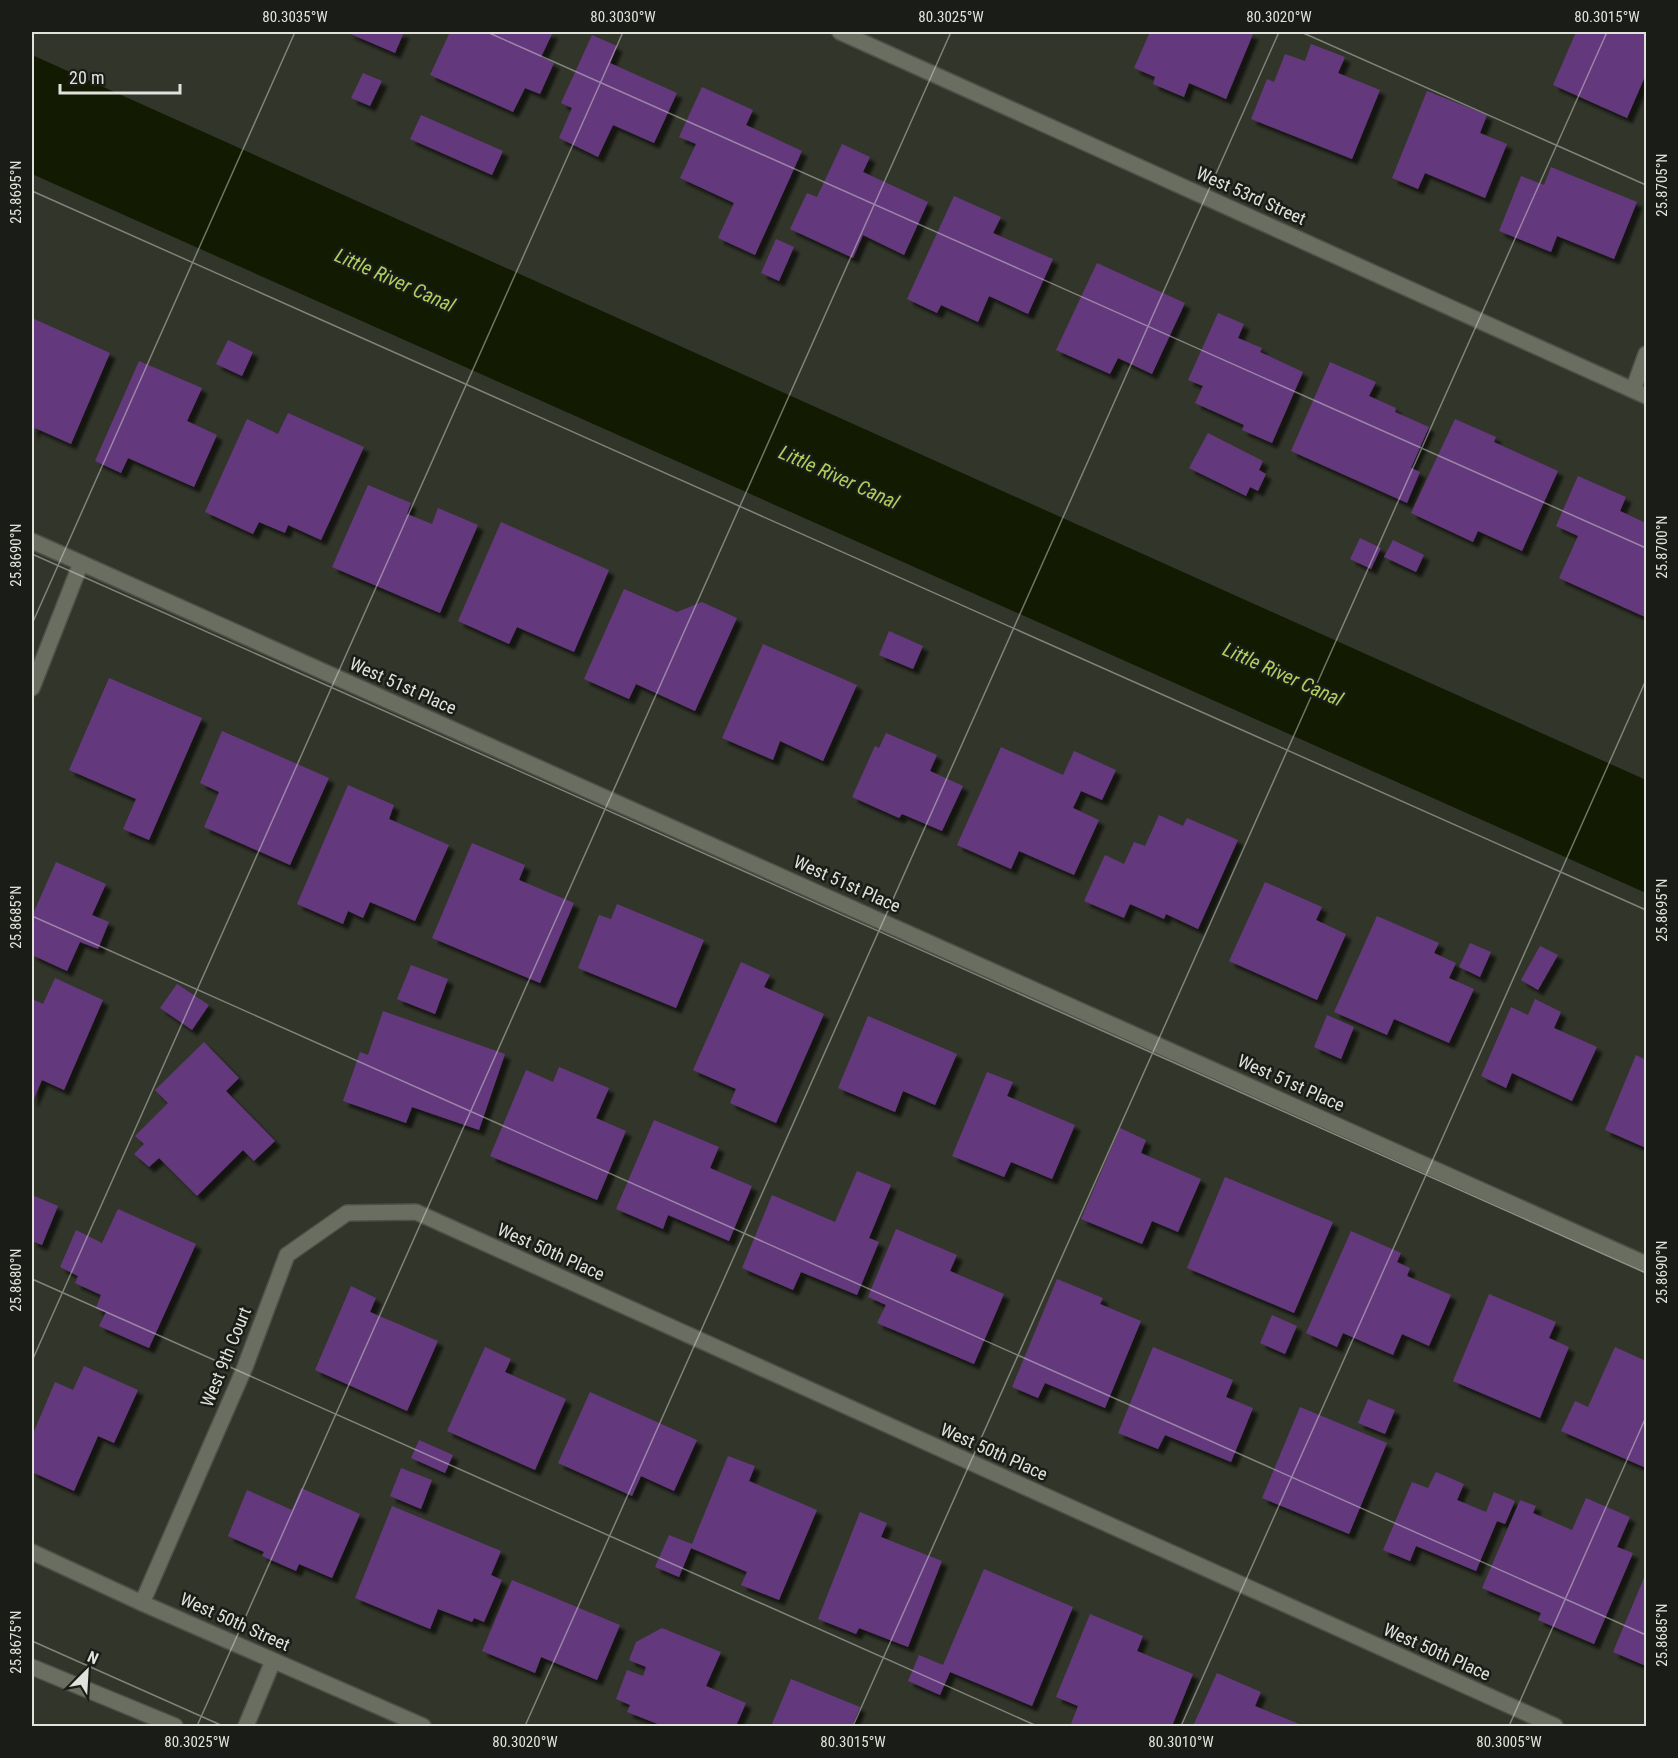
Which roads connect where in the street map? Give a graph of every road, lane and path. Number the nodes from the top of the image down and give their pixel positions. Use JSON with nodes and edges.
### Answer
{"nodes":[{"id":1,"x":840,"y":32,"type":"edge"},
{"id":2,"x":1647,"y":354,"type":"edge"},
{"id":3,"x":1640,"y":393,"type":"edge"},
{"id":4,"x":32,"y":541,"type":"edge"},
{"id":5,"x":81,"y":563,"type":"junction"},
{"id":6,"x":32,"y":688,"type":"edge"},
{"id":7,"x":416,"y":1212,"type":"joint"},
{"id":8,"x":1647,"y":1264,"type":"edge"},
{"id":9,"x":32,"y":1552,"type":"edge"},
{"id":10,"x":142,"y":1603,"type":"junction"},
{"id":11,"x":273,"y":1661,"type":"junction"},
{"id":12,"x":32,"y":1667,"type":"edge"},
{"id":13,"x":176,"y":1726,"type":"edge"},
{"id":14,"x":246,"y":1726,"type":"edge"},
{"id":15,"x":423,"y":1726,"type":"edge"},
{"id":16,"x":1555,"y":1726,"type":"edge"}],
"edges":[{"from":1,"to":3,"type":"street","name":"West 53rd Street"},
{"from":2,"to":3,"type":"street"},
{"from":4,"to":5,"type":"street","name":"West 51st Place"},
{"from":5,"to":6,"type":"street"},
{"from":5,"to":8,"type":"street","name":"West 51st Place"},
{"from":7,"to":10,"type":"street","name":"West 9th Court"},
{"from":7,"to":16,"type":"street","name":"West 50th Place"},
{"from":9,"to":10,"type":"street","name":"West 50th Street"},
{"from":10,"to":11,"type":"street","name":"West 50th Street"},
{"from":11,"to":14,"type":"street"},
{"from":11,"to":15,"type":"street","name":"West 50th Street"},
{"from":12,"to":13,"type":"street"}]}
